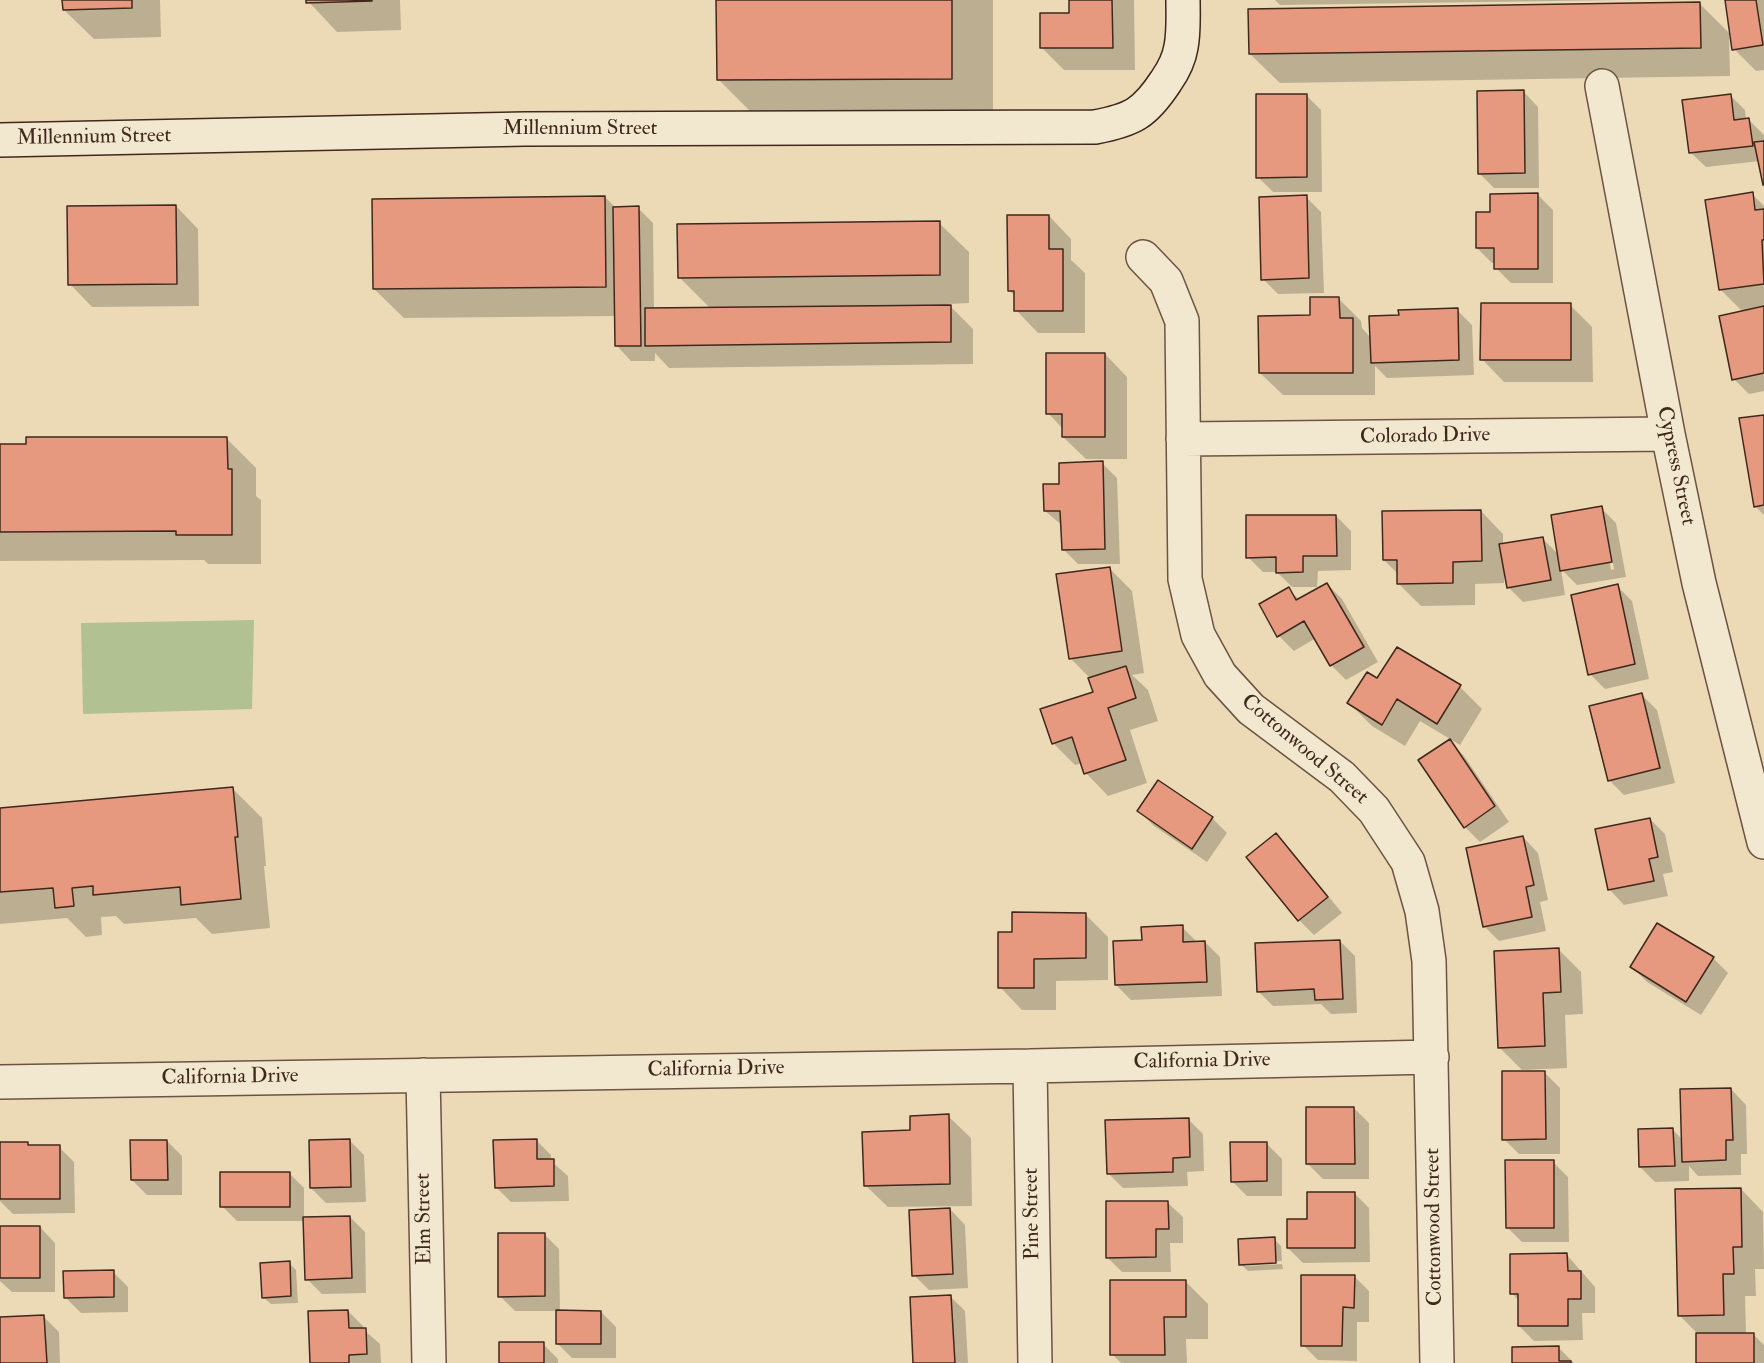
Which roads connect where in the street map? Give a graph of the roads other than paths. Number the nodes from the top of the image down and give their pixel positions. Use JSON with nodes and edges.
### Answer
{"nodes":[{"id":1,"x":1183,"y":0,"type":"edge"},
{"id":2,"x":1602,"y":86,"type":"dead end"},
{"id":3,"x":0,"y":140,"type":"edge"},
{"id":4,"x":1143,"y":257,"type":"dead end"},
{"id":5,"x":1668,"y":434,"type":"junction"},
{"id":6,"x":1183,"y":439,"type":"junction"},
{"id":7,"x":1764,"y":842,"type":"edge"},
{"id":8,"x":1432,"y":1057,"type":"junction"},
{"id":9,"x":1030,"y":1066,"type":"junction"},
{"id":10,"x":423,"y":1075,"type":"junction"},
{"id":11,"x":0,"y":1082,"type":"edge"},
{"id":12,"x":429,"y":1363,"type":"edge"},
{"id":13,"x":1035,"y":1363,"type":"edge"},
{"id":14,"x":1437,"y":1363,"type":"edge"}],
"edges":[{"from":1,"to":3,"type":"street","name":"Millennium Street"},
{"from":2,"to":5,"type":"street","name":"Cypress Street"},
{"from":4,"to":6,"type":"street","name":"Cottonwood Street"},
{"from":5,"to":6,"type":"street","name":"Colorado Drive"},
{"from":5,"to":7,"type":"street","name":"Cypress Street"},
{"from":6,"to":8,"type":"street","name":"Cottonwood Street"},
{"from":8,"to":9,"type":"street","name":"California Drive"},
{"from":8,"to":14,"type":"street","name":"Cottonwood Street"},
{"from":9,"to":10,"type":"street","name":"California Drive"},
{"from":9,"to":13,"type":"street","name":"Pine Street"},
{"from":10,"to":11,"type":"street","name":"California Drive"},
{"from":10,"to":12,"type":"street","name":"Elm Street"}]}
